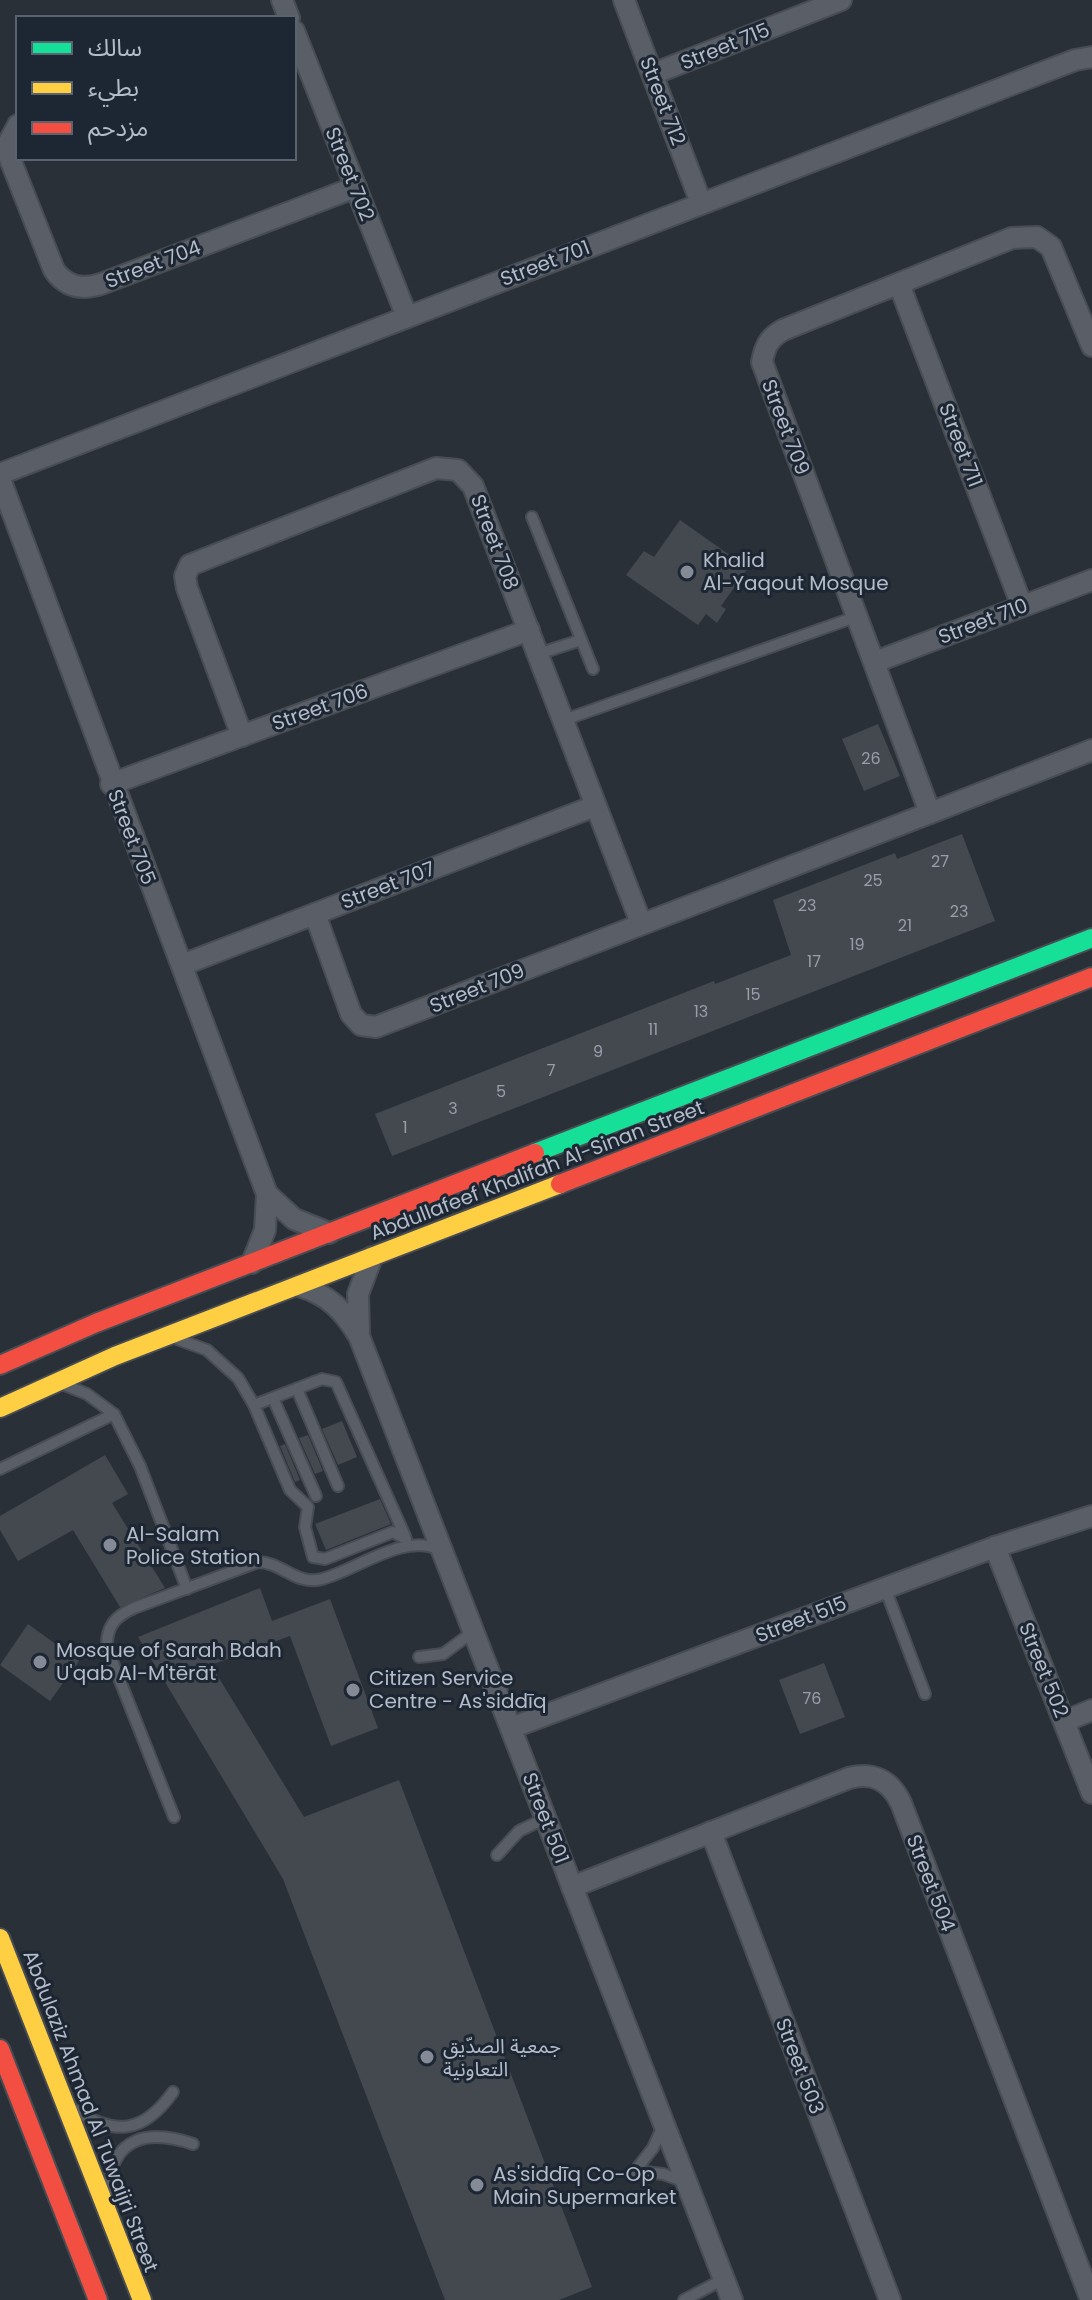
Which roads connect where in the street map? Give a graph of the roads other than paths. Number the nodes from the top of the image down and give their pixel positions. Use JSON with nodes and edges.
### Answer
{"nodes":[{"id":1,"x":624,"y":0,"type":"edge"},
{"id":2,"x":841,"y":0,"type":"edge"},
{"id":3,"x":296,"y":37,"type":"edge"},
{"id":4,"x":1092,"y":57,"type":"edge"},
{"id":5,"x":653,"y":74,"type":"junction"},
{"id":6,"x":16,"y":129,"type":"edge"},
{"id":7,"x":356,"y":187,"type":"junction"},
{"id":8,"x":701,"y":203,"type":"junction"},
{"id":9,"x":899,"y":284,"type":"junction"},
{"id":10,"x":407,"y":317,"type":"junction"},
{"id":11,"x":1092,"y":346,"type":"edge"},
{"id":12,"x":0,"y":476,"type":"edge"},
{"id":13,"x":532,"y":517,"type":"dead end"},
{"id":14,"x":1092,"y":580,"type":"edge"},
{"id":15,"x":1022,"y":606,"type":"junction"},
{"id":16,"x":858,"y":616,"type":"junction"},
{"id":17,"x":529,"y":630,"type":"junction"},
{"id":18,"x":581,"y":640,"type":"junction"},
{"id":19,"x":538,"y":654,"type":"junction"},
{"id":20,"x":875,"y":662,"type":"junction"},
{"id":21,"x":593,"y":669,"type":"dead end"},
{"id":22,"x":564,"y":720,"type":"junction"},
{"id":23,"x":242,"y":736,"type":"junction"},
{"id":24,"x":1092,"y":750,"type":"edge"},
{"id":25,"x":111,"y":784,"type":"junction"},
{"id":26,"x":595,"y":806,"type":"junction"},
{"id":27,"x":930,"y":813,"type":"junction"},
{"id":28,"x":315,"y":914,"type":"junction"},
{"id":29,"x":641,"y":923,"type":"junction"},
{"id":30,"x":1092,"y":938,"type":"edge"},
{"id":31,"x":182,"y":965,"type":"junction"},
{"id":32,"x":1092,"y":977,"type":"edge"},
{"id":33,"x":868,"y":1026,"type":"junction"},
{"id":34,"x":695,"y":1093,"type":"junction"},
{"id":35,"x":730,"y":1118,"type":"junction"},
{"id":36,"x":707,"y":1127,"type":"junction"},
{"id":37,"x":267,"y":1194,"type":"junction"},
{"id":38,"x":329,"y":1233,"type":"junction"},
{"id":39,"x":372,"y":1257,"type":"junction"},
{"id":40,"x":252,"y":1263,"type":"junction"},
{"id":41,"x":299,"y":1286,"type":"junction"},
{"id":42,"x":359,"y":1336,"type":"junction"},
{"id":43,"x":167,"y":1338,"type":"junction"},
{"id":44,"x":0,"y":1365,"type":"edge"},
{"id":45,"x":56,"y":1382,"type":"junction"},
{"id":46,"x":297,"y":1389,"type":"junction"},
{"id":47,"x":273,"y":1398,"type":"junction"},
{"id":48,"x":254,"y":1405,"type":"junction"},
{"id":49,"x":0,"y":1408,"type":"edge"},
{"id":50,"x":114,"y":1414,"type":"junction"},
{"id":51,"x":0,"y":1469,"type":"edge"},
{"id":52,"x":338,"y":1486,"type":"dead end"},
{"id":53,"x":316,"y":1496,"type":"dead end"},
{"id":54,"x":1092,"y":1516,"type":"edge"},
{"id":55,"x":406,"y":1539,"type":"junction"},
{"id":56,"x":418,"y":1546,"type":"junction"},
{"id":57,"x":995,"y":1547,"type":"junction"},
{"id":58,"x":443,"y":1551,"type":"junction"},
{"id":59,"x":885,"y":1588,"type":"junction"},
{"id":60,"x":187,"y":1589,"type":"junction"},
{"id":61,"x":474,"y":1631,"type":"junction"},
{"id":62,"x":419,"y":1657,"type":"dead end"},
{"id":63,"x":925,"y":1694,"type":"dead end"},
{"id":64,"x":1092,"y":1710,"type":"edge"},
{"id":65,"x":1065,"y":1721,"type":"junction"},
{"id":66,"x":511,"y":1728,"type":"junction"},
{"id":67,"x":1092,"y":1793,"type":"edge"},
{"id":68,"x":174,"y":1817,"type":"dead end"},
{"id":69,"x":546,"y":1818,"type":"junction"},
{"id":70,"x":711,"y":1832,"type":"junction"},
{"id":71,"x":497,"y":1855,"type":"dead end"},
{"id":72,"x":572,"y":1887,"type":"junction"},
{"id":73,"x":0,"y":1938,"type":"edge"},
{"id":74,"x":0,"y":2049,"type":"edge"},
{"id":75,"x":173,"y":2092,"type":"dead end"},
{"id":76,"x":66,"y":2104,"type":"junction"},
{"id":77,"x":664,"y":2124,"type":"junction"},
{"id":78,"x":193,"y":2144,"type":"dead end"},
{"id":79,"x":688,"y":2184,"type":"junction"},
{"id":80,"x":107,"y":2208,"type":"junction"},
{"id":81,"x":728,"y":2294,"type":"edge"},
{"id":82,"x":98,"y":2300,"type":"edge"},
{"id":83,"x":142,"y":2300,"type":"edge"},
{"id":84,"x":684,"y":2300,"type":"edge"},
{"id":85,"x":890,"y":2300,"type":"edge"},
{"id":86,"x":1091,"y":2300,"type":"edge"}],
"edges":[{"from":1,"to":5,"type":"street","name":"Street 712"},
{"from":2,"to":5,"type":"street","name":"Street 715"},
{"from":3,"to":7,"type":"street","name":"Street 702"},
{"from":4,"to":8,"type":"street","name":"Street 701"},
{"from":5,"to":8,"type":"street","name":"Street 712"},
{"from":6,"to":7,"type":"street","name":"Street 704"},
{"from":7,"to":10,"type":"street","name":"Street 702"},
{"from":8,"to":10,"type":"street","name":"Street 701"},
{"from":9,"to":11,"type":"street","name":"Street 709"},
{"from":9,"to":15,"type":"street","name":"Street 711"},
{"from":9,"to":16,"type":"street","name":"Street 709"},
{"from":10,"to":12,"type":"street","name":"Street 701"},
{"from":12,"to":25,"type":"street","name":"Street 705"},
{"from":13,"to":18,"type":"lane"},
{"from":14,"to":15,"type":"street","name":"Street 710"},
{"from":15,"to":20,"type":"street","name":"Street 710"},
{"from":16,"to":20,"type":"street","name":"Street 709"},
{"from":16,"to":22,"type":"lane"},
{"from":17,"to":19,"type":"street","name":"Street 708"},
{"from":17,"to":23,"type":"street","name":"Street 706"},
{"from":17,"to":23,"type":"street","name":"Street 708"},
{"from":18,"to":19,"type":"lane"},
{"from":18,"to":21,"type":"lane"},
{"from":19,"to":22,"type":"street","name":"Street 708"},
{"from":20,"to":27,"type":"street","name":"Street 709"},
{"from":22,"to":26,"type":"street","name":"Street 708"},
{"from":23,"to":25,"type":"street","name":"Street 706"},
{"from":24,"to":27,"type":"street","name":"Street 709"},
{"from":25,"to":31,"type":"street","name":"Street 705"},
{"from":26,"to":28,"type":"street","name":"Street 707"},
{"from":26,"to":29,"type":"street","name":"Street 708"},
{"from":27,"to":29,"type":"street","name":"Street 709"},
{"from":28,"to":29,"type":"street","name":"Street 709"},
{"from":28,"to":31,"type":"street","name":"Street 707"},
{"from":30,"to":33,"type":"street","name":"Abdullafeef Khalifah Al-Sinan Street"},
{"from":31,"to":37,"type":"street","name":"Street 705"},
{"from":32,"to":35,"type":"street","name":"Abdullafeef Khalifah Al-Sinan Street"},
{"from":33,"to":34,"type":"street","name":"Abdullafeef Khalifah Al-Sinan Street"},
{"from":33,"to":35,"type":"street"},
{"from":34,"to":36,"type":"street"},
{"from":34,"to":38,"type":"street","name":"Abdullafeef Khalifah Al-Sinan Street"},
{"from":35,"to":36,"type":"street","name":"Abdullafeef Khalifah Al-Sinan Street"},
{"from":36,"to":39,"type":"street","name":"Abdullafeef Khalifah Al-Sinan Street"},
{"from":37,"to":38,"type":"street","name":"Street 705"},
{"from":37,"to":40,"type":"street","name":"Street 705"},
{"from":38,"to":40,"type":"street","name":"Abdullafeef Khalifah Al-Sinan Street"},
{"from":39,"to":41,"type":"street","name":"Abdullafeef Khalifah Al-Sinan Street"},
{"from":39,"to":42,"type":"street","name":"Street 501"},
{"from":40,"to":44,"type":"street","name":"Abdullafeef Khalifah Al-Sinan Street"},
{"from":41,"to":42,"type":"street","name":"Street 501"},
{"from":41,"to":43,"type":"street","name":"Abdullafeef Khalifah Al-Sinan Street"},
{"from":42,"to":58,"type":"street","name":"Street 501"},
{"from":43,"to":45,"type":"street","name":"Abdullafeef Khalifah Al-Sinan Street"},
{"from":43,"to":48,"type":"lane"},
{"from":45,"to":49,"type":"street","name":"Abdullafeef Khalifah Al-Sinan Street"},
{"from":45,"to":50,"type":"lane"},
{"from":46,"to":47,"type":"lane"},
{"from":46,"to":52,"type":"lane"},
{"from":46,"to":55,"type":"lane"},
{"from":47,"to":48,"type":"lane"},
{"from":47,"to":53,"type":"lane"},
{"from":48,"to":55,"type":"lane"},
{"from":50,"to":51,"type":"lane"},
{"from":50,"to":60,"type":"lane"},
{"from":54,"to":57,"type":"street","name":"Street 515"},
{"from":55,"to":56,"type":"lane"},
{"from":56,"to":58,"type":"lane"},
{"from":56,"to":60,"type":"lane"},
{"from":57,"to":59,"type":"street","name":"Street 515"},
{"from":57,"to":65,"type":"street","name":"Street 502"},
{"from":58,"to":61,"type":"street","name":"Street 501"},
{"from":59,"to":63,"type":"lane"},
{"from":59,"to":66,"type":"street","name":"Street 515"},
{"from":60,"to":68,"type":"lane"},
{"from":61,"to":62,"type":"lane"},
{"from":61,"to":66,"type":"street","name":"Street 501"},
{"from":64,"to":65,"type":"street"},
{"from":65,"to":67,"type":"street","name":"Street 502"},
{"from":66,"to":69,"type":"street","name":"Street 501"},
{"from":69,"to":71,"type":"lane"},
{"from":69,"to":72,"type":"street","name":"Street 501"},
{"from":70,"to":72,"type":"street","name":"Street 504"},
{"from":70,"to":85,"type":"street","name":"Street 503"},
{"from":70,"to":86,"type":"street","name":"Street 504"},
{"from":72,"to":77,"type":"street","name":"Street 501"},
{"from":73,"to":76,"type":"street","name":"Abdulaziz Ahmad Al Tuwaijri Street"},
{"from":74,"to":82,"type":"street"},
{"from":75,"to":76,"type":"lane"},
{"from":76,"to":80,"type":"street","name":"Abdulaziz Ahmad Al Tuwaijri Street"},
{"from":77,"to":79,"type":"street","name":"Street 501"},
{"from":77,"to":79,"type":"lane"},
{"from":78,"to":80,"type":"lane"},
{"from":79,"to":81,"type":"street","name":"Street 501"},
{"from":80,"to":83,"type":"street","name":"Abdulaziz Ahmad Al Tuwaijri Street"},
{"from":81,"to":84,"type":"lane"}]}
